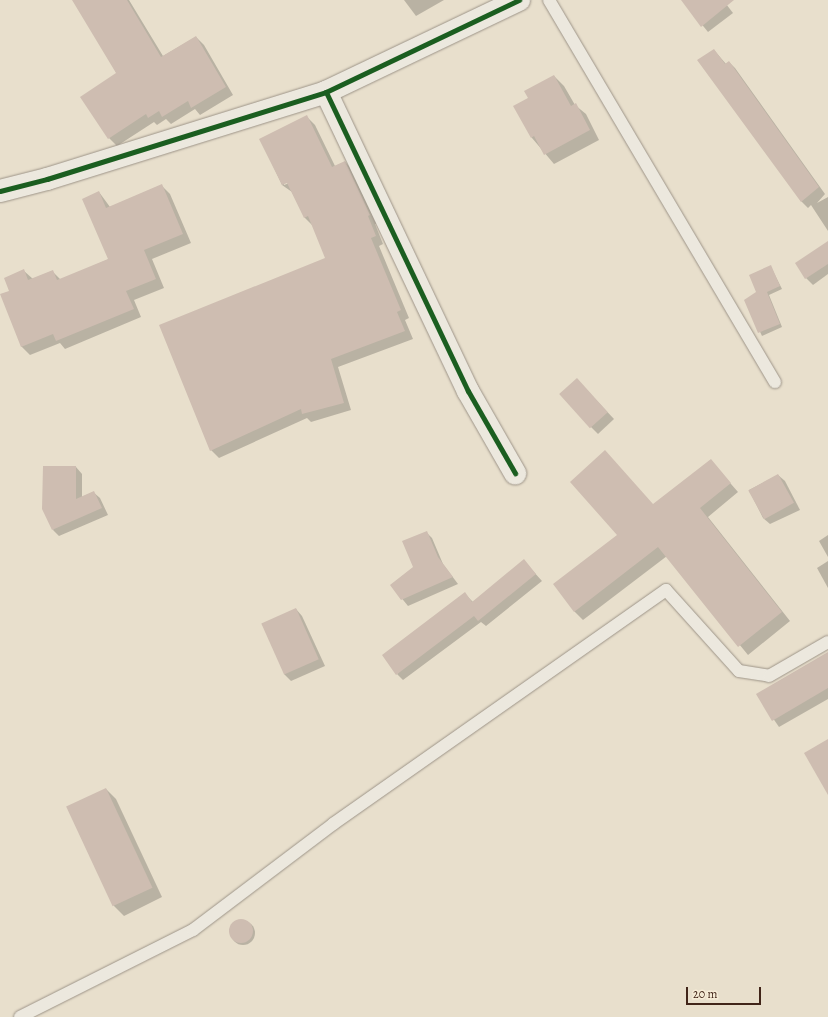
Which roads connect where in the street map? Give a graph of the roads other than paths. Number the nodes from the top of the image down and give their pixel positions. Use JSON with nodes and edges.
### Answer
{"nodes":[{"id":1,"x":519,"y":0,"type":"edge"},
{"id":2,"x":549,"y":0,"type":"edge"},
{"id":3,"x":326,"y":92,"type":"junction"},
{"id":4,"x":0,"y":190,"type":"edge"},
{"id":5,"x":775,"y":382,"type":"dead end"},
{"id":6,"x":515,"y":473,"type":"dead end"},
{"id":7,"x":828,"y":642,"type":"edge"},
{"id":8,"x":20,"y":1017,"type":"edge"}],
"edges":[{"from":1,"to":3,"type":"street"},
{"from":2,"to":5,"type":"lane"},
{"from":3,"to":4,"type":"street"},
{"from":3,"to":6,"type":"street"},
{"from":7,"to":8,"type":"lane"}]}
